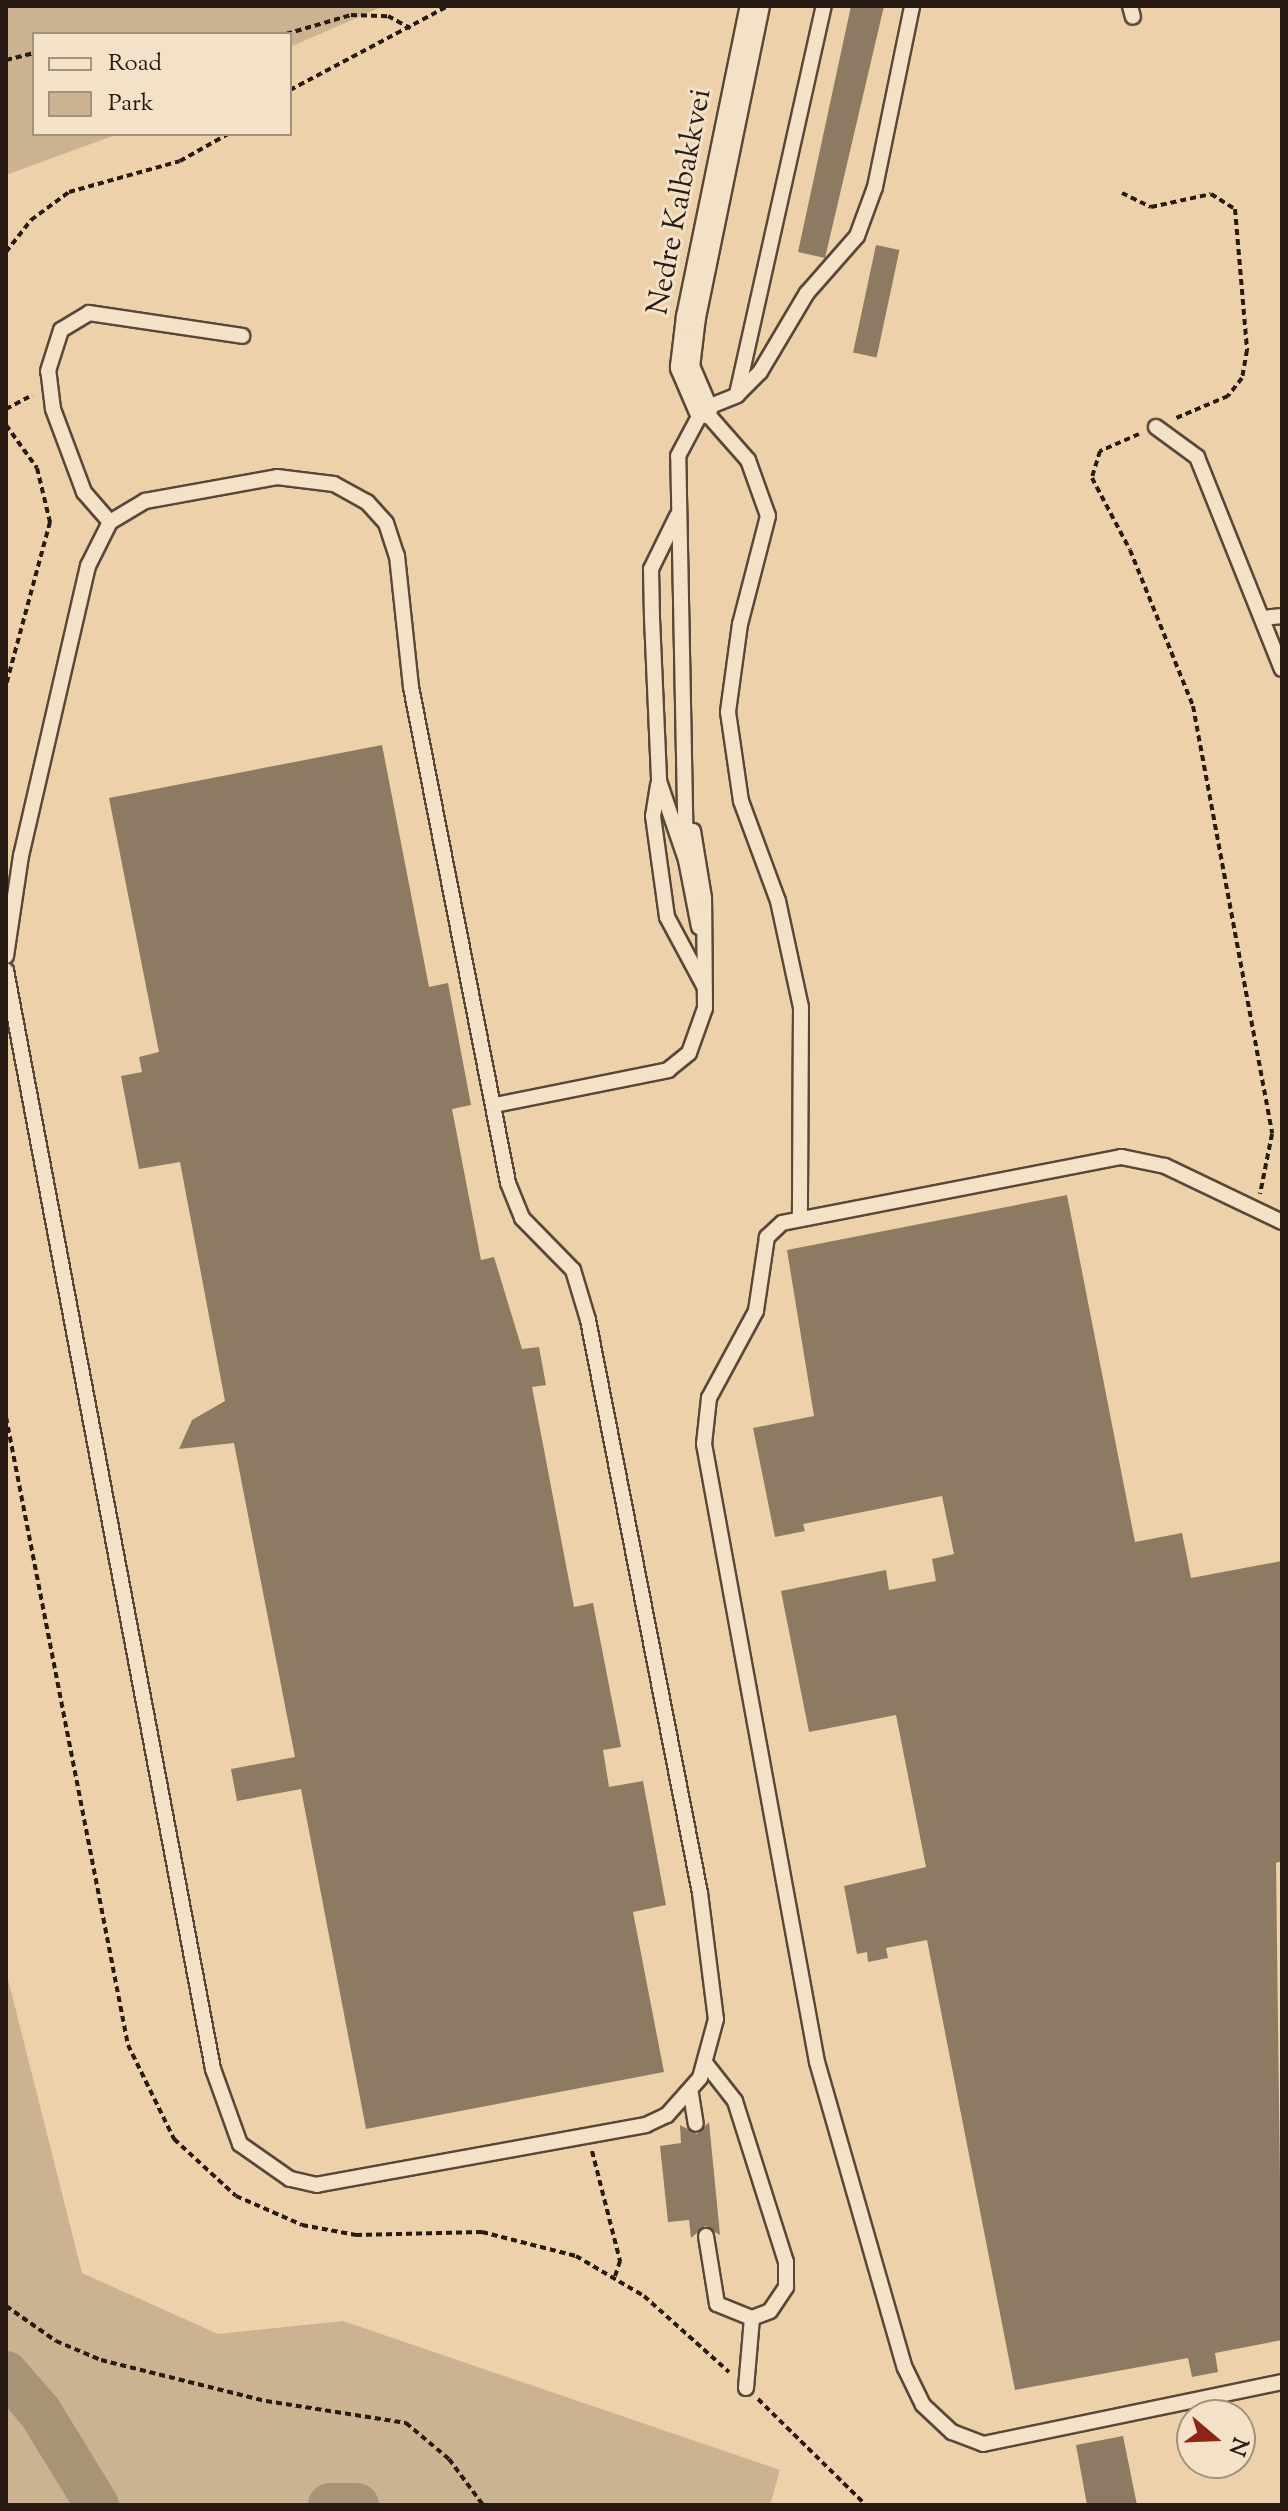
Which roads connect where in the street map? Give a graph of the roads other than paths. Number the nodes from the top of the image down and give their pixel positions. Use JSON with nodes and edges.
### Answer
{"nodes":[{"id":1,"x":755,"y":6,"type":"edge"},
{"id":2,"x":824,"y":6,"type":"edge"},
{"id":3,"x":912,"y":6,"type":"edge"},
{"id":4,"x":242,"y":336,"type":"dead end"},
{"id":5,"x":737,"y":395,"type":"junction"},
{"id":6,"x":703,"y":409,"type":"junction"},
{"id":7,"x":1156,"y":427,"type":"road end"},
{"id":8,"x":679,"y":513,"type":"junction"},
{"id":9,"x":110,"y":522,"type":"junction"},
{"id":10,"x":1282,"y":616,"type":"edge"},
{"id":11,"x":1263,"y":618,"type":"junction"},
{"id":12,"x":1282,"y":669,"type":"edge"},
{"id":13,"x":659,"y":781,"type":"junction"},
{"id":14,"x":690,"y":823,"type":"junction"},
{"id":15,"x":686,"y":860,"type":"junction"},
{"id":16,"x":699,"y":927,"type":"junction"},
{"id":17,"x":6,"y":956,"type":"edge"},
{"id":18,"x":6,"y":970,"type":"edge"},
{"id":19,"x":705,"y":987,"type":"junction"},
{"id":20,"x":502,"y":1104,"type":"junction"},
{"id":21,"x":800,"y":1218,"type":"junction"},
{"id":22,"x":1282,"y":1222,"type":"edge"},
{"id":23,"x":706,"y":2064,"type":"junction"},
{"id":24,"x":691,"y":2094,"type":"junction"},
{"id":25,"x":696,"y":2124,"type":"dead end"},
{"id":26,"x":706,"y":2236,"type":"dead end"},
{"id":27,"x":752,"y":2318,"type":"junction"},
{"id":28,"x":1282,"y":2382,"type":"edge"},
{"id":29,"x":746,"y":2388,"type":"road end"}],
"edges":[{"from":1,"to":6,"type":"street","name":"Nedre Kalbakkvei"},
{"from":2,"to":5,"type":"lane"},
{"from":3,"to":5,"type":"lane"},
{"from":4,"to":9,"type":"lane"},
{"from":5,"to":6,"type":"lane"},
{"from":6,"to":8,"type":"lane"},
{"from":6,"to":21,"type":"lane"},
{"from":7,"to":11,"type":"lane"},
{"from":8,"to":13,"type":"lane"},
{"from":8,"to":14,"type":"lane"},
{"from":9,"to":17,"type":"lane"},
{"from":9,"to":20,"type":"lane"},
{"from":10,"to":11,"type":"lane"},
{"from":11,"to":12,"type":"lane"},
{"from":13,"to":15,"type":"lane"},
{"from":13,"to":19,"type":"lane"},
{"from":14,"to":15,"type":"lane"},
{"from":14,"to":16,"type":"lane"},
{"from":15,"to":16,"type":"lane"},
{"from":16,"to":19,"type":"lane"},
{"from":18,"to":24,"type":"lane"},
{"from":19,"to":20,"type":"lane"},
{"from":20,"to":23,"type":"lane"},
{"from":21,"to":22,"type":"lane"},
{"from":21,"to":28,"type":"lane"},
{"from":23,"to":24,"type":"lane"},
{"from":23,"to":27,"type":"lane"},
{"from":24,"to":25,"type":"lane"},
{"from":26,"to":27,"type":"lane"},
{"from":27,"to":29,"type":"lane"}]}
